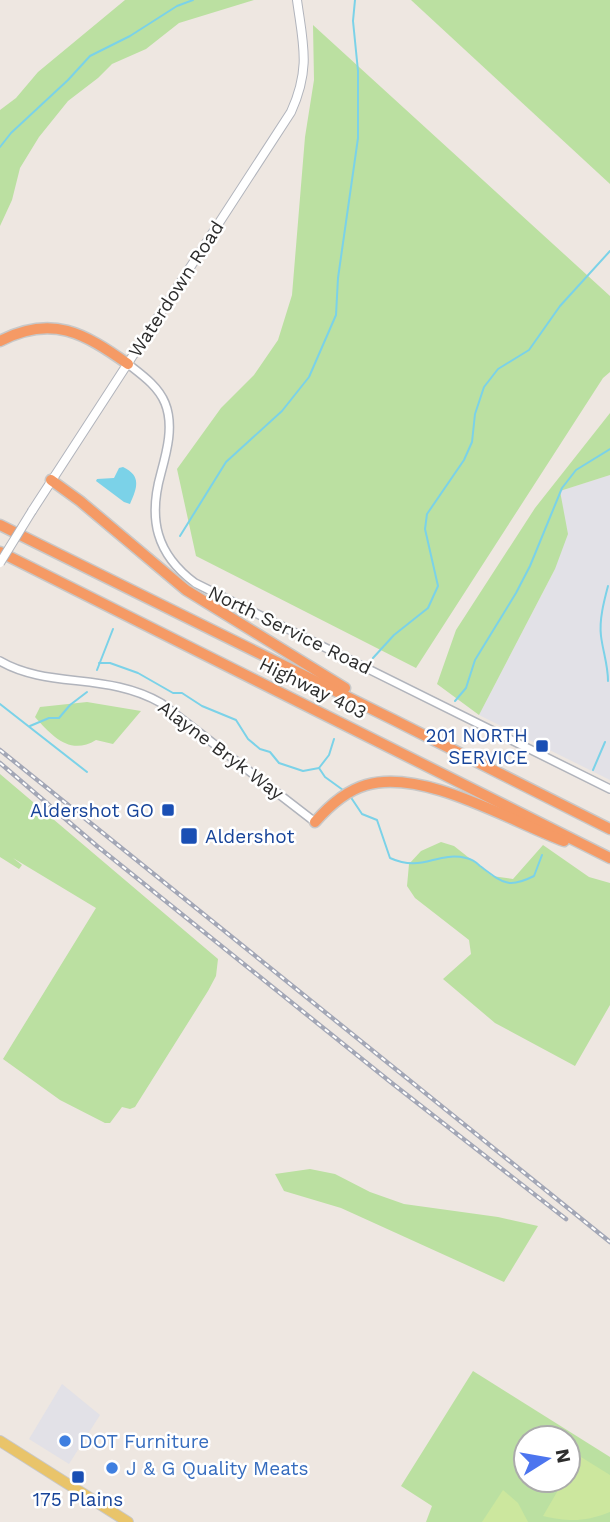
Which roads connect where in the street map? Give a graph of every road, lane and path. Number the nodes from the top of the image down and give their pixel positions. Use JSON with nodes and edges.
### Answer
{"nodes":[{"id":1,"x":297,"y":0,"type":"edge"},
{"id":2,"x":0,"y":341,"type":"edge"},
{"id":3,"x":128,"y":364,"type":"junction"},
{"id":4,"x":51,"y":480,"type":"junction"},
{"id":5,"x":0,"y":525,"type":"edge"},
{"id":6,"x":0,"y":552,"type":"edge"},
{"id":7,"x":0,"y":563,"type":"edge"},
{"id":8,"x":0,"y":661,"type":"edge"},
{"id":9,"x":394,"y":719,"type":"junction"},
{"id":10,"x":610,"y":789,"type":"edge"},
{"id":11,"x":314,"y":822,"type":"joint"},
{"id":12,"x":610,"y":829,"type":"edge"},
{"id":13,"x":610,"y":858,"type":"edge"},
{"id":14,"x":0,"y":1441,"type":"edge"},
{"id":15,"x":128,"y":1522,"type":"edge"}],
"edges":[{"from":1,"to":3,"type":"main road","name":"Waterdown Road"},
{"from":2,"to":3,"type":"highway"},
{"from":3,"to":4,"type":"main road","name":"Waterdown Road"},
{"from":3,"to":10,"type":"street","name":"North Service Road"},
{"from":4,"to":7,"type":"main road","name":"Waterdown Road","bridge":true},
{"from":4,"to":9,"type":"highway"},
{"from":5,"to":9,"type":"highway","name":"Highway 403"},
{"from":6,"to":13,"type":"highway","name":"Highway 403"},
{"from":8,"to":11,"type":"street","name":"Alayne Bryk Way"},
{"from":9,"to":12,"type":"highway","name":"Highway 403"},
{"from":11,"to":13,"type":"highway"},
{"from":14,"to":15,"type":"main road"}]}
